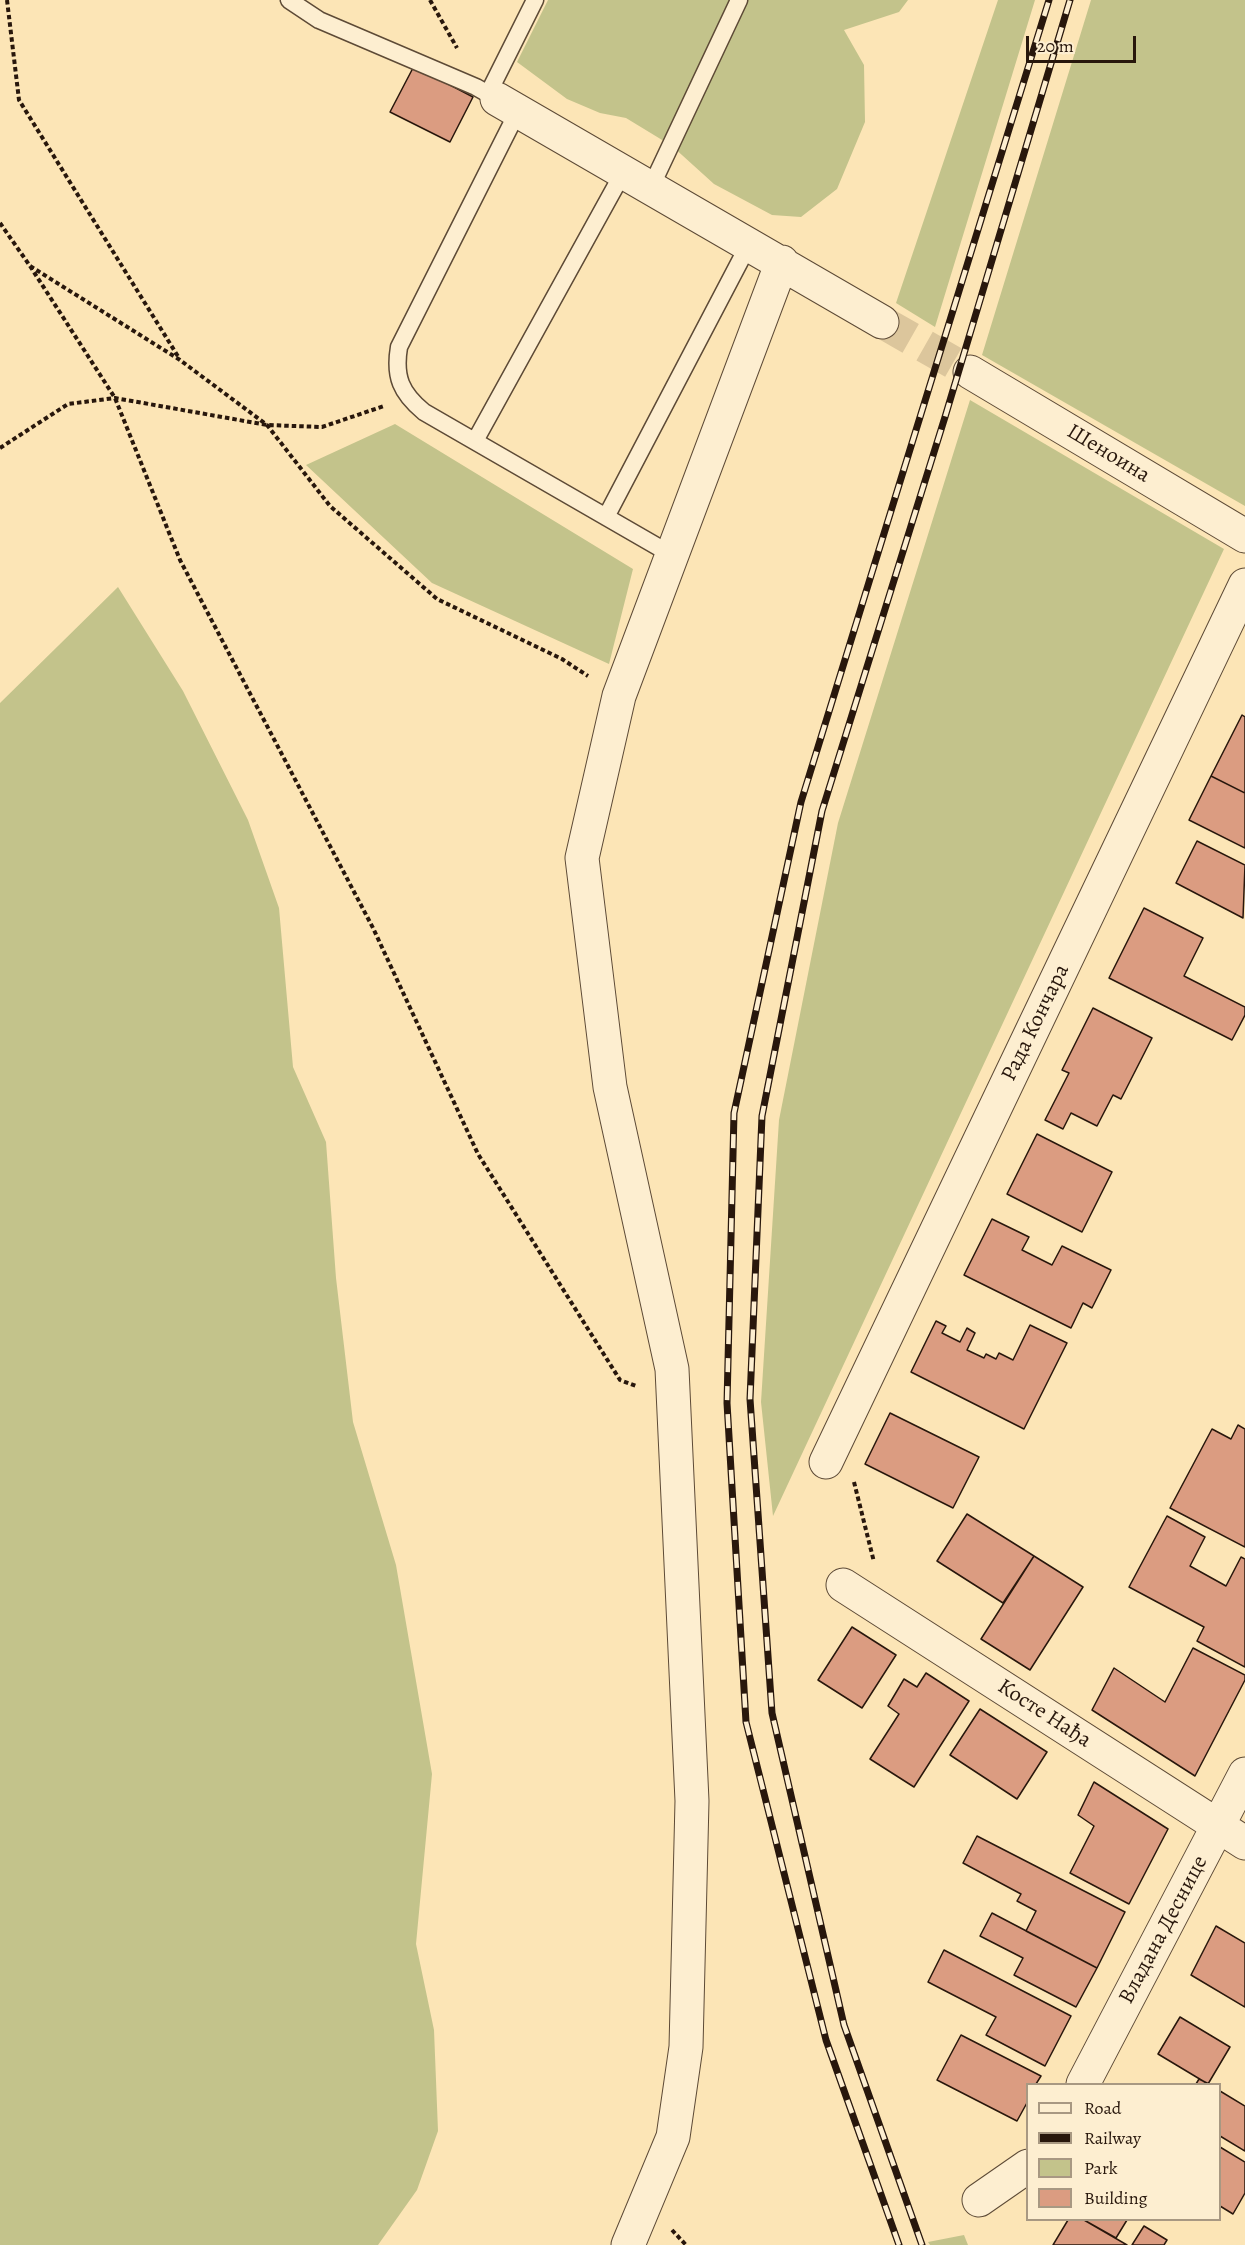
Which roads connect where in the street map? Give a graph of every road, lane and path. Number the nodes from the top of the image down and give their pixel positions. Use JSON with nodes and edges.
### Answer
{"nodes":[{"id":1,"x":7,"y":0,"type":"edge"},
{"id":2,"x":289,"y":0,"type":"edge"},
{"id":3,"x":430,"y":0,"type":"edge"},
{"id":4,"x":535,"y":0,"type":"edge"},
{"id":5,"x":739,"y":0,"type":"edge"},
{"id":6,"x":495,"y":98,"type":"junction"},
{"id":7,"x":637,"y":179,"type":"junction"},
{"id":8,"x":0,"y":223,"type":"edge"},
{"id":9,"x":749,"y":244,"type":"junction"},
{"id":10,"x":782,"y":262,"type":"junction"},
{"id":11,"x":30,"y":266,"type":"junction"},
{"id":12,"x":882,"y":322,"type":"tunnel mouth"},
{"id":13,"x":180,"y":360,"type":"junction"},
{"id":14,"x":970,"y":372,"type":"tunnel mouth"},
{"id":15,"x":115,"y":398,"type":"junction"},
{"id":16,"x":407,"y":398,"type":"junction"},
{"id":17,"x":267,"y":425,"type":"junction"},
{"id":18,"x":475,"y":441,"type":"junction"},
{"id":19,"x":0,"y":448,"type":"edge"},
{"id":20,"x":606,"y":517,"type":"junction"},
{"id":21,"x":1245,"y":536,"type":"edge"},
{"id":22,"x":672,"y":555,"type":"junction"},
{"id":23,"x":1245,"y":585,"type":"edge"},
{"id":24,"x":619,"y":696,"type":"junction"},
{"id":25,"x":674,"y":1401,"type":"junction"},
{"id":26,"x":842,"y":1429,"type":"junction"},
{"id":27,"x":826,"y":1462,"type":"dead end"},
{"id":28,"x":876,"y":1570,"type":"dead end"},
{"id":29,"x":843,"y":1585,"type":"dead end"},
{"id":30,"x":1245,"y":1774,"type":"edge"},
{"id":31,"x":1232,"y":1834,"type":"edge"},
{"id":32,"x":1084,"y":2083,"type":"edge"},
{"id":33,"x":1026,"y":2167,"type":"edge"},
{"id":34,"x":979,"y":2200,"type":"dead end"},
{"id":35,"x":628,"y":2245,"type":"edge"}],
"edges":[{"from":1,"to":13,"type":"path"},
{"from":2,"to":6,"type":"lane"},
{"from":3,"to":6,"type":"path"},
{"from":4,"to":6,"type":"lane"},
{"from":5,"to":7,"type":"lane"},
{"from":6,"to":7,"type":"street"},
{"from":6,"to":16,"type":"lane"},
{"from":7,"to":9,"type":"street"},
{"from":7,"to":18,"type":"lane"},
{"from":8,"to":11,"type":"path"},
{"from":9,"to":10,"type":"street"},
{"from":9,"to":20,"type":"lane"},
{"from":10,"to":12,"type":"street"},
{"from":10,"to":22,"type":"street"},
{"from":11,"to":13,"type":"path"},
{"from":11,"to":15,"type":"path"},
{"from":13,"to":17,"type":"path"},
{"from":14,"to":21,"type":"street","name":"Шеноина"},
{"from":15,"to":17,"type":"path"},
{"from":15,"to":19,"type":"path"},
{"from":15,"to":25,"type":"path"},
{"from":16,"to":17,"type":"path"},
{"from":16,"to":18,"type":"lane"},
{"from":17,"to":24,"type":"path"},
{"from":18,"to":20,"type":"lane"},
{"from":20,"to":22,"type":"lane"},
{"from":22,"to":24,"type":"street"},
{"from":23,"to":26,"type":"street","name":"Рада Кончара"},
{"from":24,"to":25,"type":"street"},
{"from":25,"to":35,"type":"street"},
{"from":26,"to":27,"type":"street","name":"Рада Кончара"},
{"from":26,"to":28,"type":"path"},
{"from":29,"to":31,"type":"street","name":"Косте Нађа"},
{"from":30,"to":31,"type":"street","name":"Владана Деснице"},
{"from":31,"to":32,"type":"street","name":"Владана Деснице"},
{"from":33,"to":34,"type":"street"}]}
